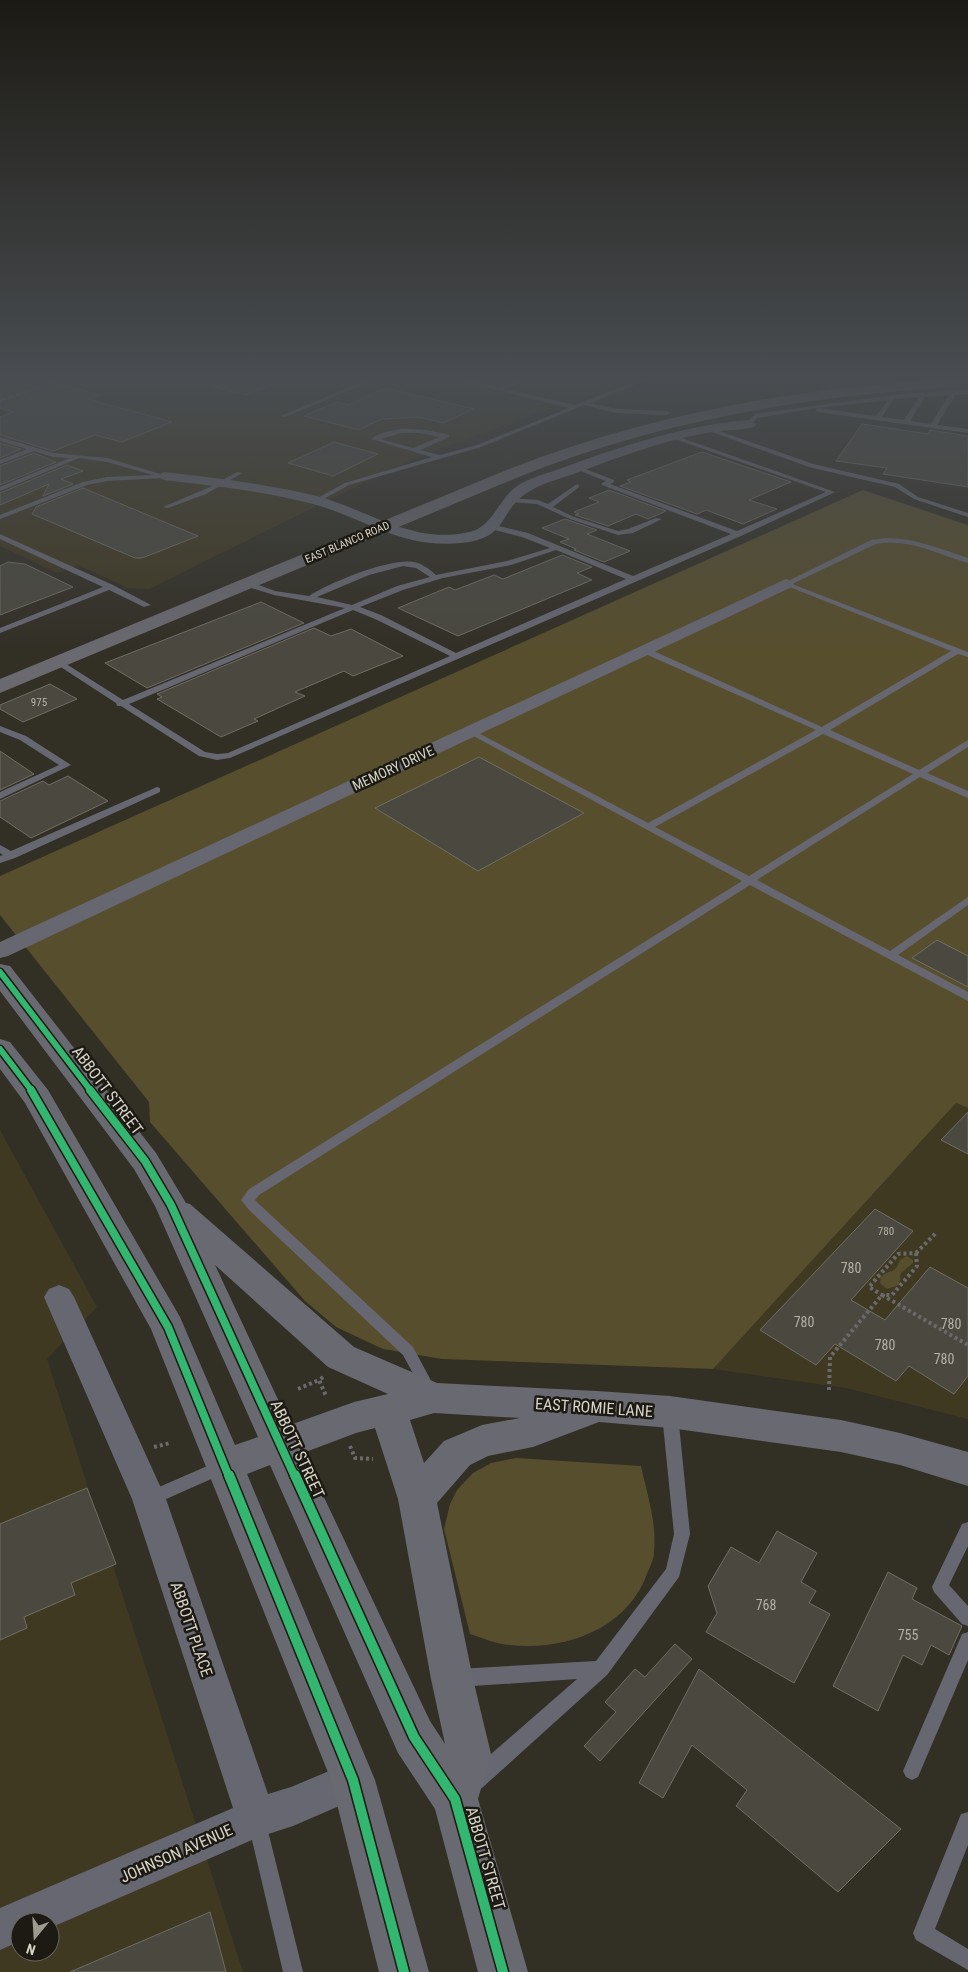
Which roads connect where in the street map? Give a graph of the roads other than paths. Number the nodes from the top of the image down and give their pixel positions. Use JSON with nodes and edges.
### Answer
{"nodes":[{"id":1,"x":52,"y":467,"type":"edge"},
{"id":2,"x":132,"y":467,"type":"edge"},
{"id":3,"x":409,"y":467,"type":"edge"},
{"id":4,"x":491,"y":467,"type":"edge"},
{"id":5,"x":529,"y":467,"type":"edge"},
{"id":6,"x":760,"y":467,"type":"edge"},
{"id":7,"x":816,"y":467,"type":"edge"},
{"id":8,"x":577,"y":468,"type":"joint"},
{"id":9,"x":239,"y":474,"type":"dead end"},
{"id":10,"x":164,"y":476,"type":"junction"},
{"id":11,"x":225,"y":483,"type":"junction"},
{"id":12,"x":577,"y":486,"type":"dead end"},
{"id":13,"x":0,"y":489,"type":"edge"},
{"id":14,"x":509,"y":500,"type":"junction"},
{"id":15,"x":316,"y":501,"type":"junction"},
{"id":16,"x":166,"y":507,"type":"dead end"},
{"id":17,"x":548,"y":507,"type":"junction"},
{"id":18,"x":968,"y":515,"type":"edge"},
{"id":19,"x":0,"y":517,"type":"edge"},
{"id":20,"x":364,"y":518,"type":"junction"},
{"id":21,"x":658,"y":519,"type":"dead end"},
{"id":22,"x":384,"y":526,"type":"junction"},
{"id":23,"x":494,"y":527,"type":"junction"},
{"id":24,"x":738,"y":534,"type":"junction"},
{"id":25,"x":0,"y":536,"type":"edge"},
{"id":26,"x":556,"y":548,"type":"junction"},
{"id":27,"x":968,"y":561,"type":"edge"},
{"id":28,"x":435,"y":578,"type":"junction"},
{"id":29,"x":633,"y":579,"type":"junction"},
{"id":30,"x":248,"y":584,"type":"junction"},
{"id":31,"x":786,"y":584,"type":"junction"},
{"id":32,"x":110,"y":587,"type":"junction"},
{"id":33,"x":191,"y":587,"type":"dead end"},
{"id":34,"x":164,"y":598,"type":"dead end"},
{"id":35,"x":309,"y":599,"type":"junction"},
{"id":36,"x":147,"y":605,"type":"junction"},
{"id":37,"x":354,"y":608,"type":"junction"},
{"id":38,"x":0,"y":631,"type":"edge"},
{"id":39,"x":644,"y":650,"type":"junction"},
{"id":40,"x":957,"y":651,"type":"junction"},
{"id":41,"x":968,"y":655,"type":"edge"},
{"id":42,"x":456,"y":656,"type":"junction"},
{"id":43,"x":58,"y":662,"type":"junction"},
{"id":44,"x":0,"y":667,"type":"edge"},
{"id":45,"x":0,"y":687,"type":"edge"},
{"id":46,"x":120,"y":704,"type":"junction"},
{"id":47,"x":0,"y":729,"type":"edge"},
{"id":48,"x":823,"y":730,"type":"junction"},
{"id":49,"x":470,"y":732,"type":"junction"},
{"id":50,"x":968,"y":743,"type":"edge"},
{"id":51,"x":920,"y":774,"type":"junction"},
{"id":52,"x":157,"y":790,"type":"dead end"},
{"id":53,"x":968,"y":795,"type":"edge"},
{"id":54,"x":0,"y":796,"type":"edge"},
{"id":55,"x":649,"y":826,"type":"junction"},
{"id":56,"x":0,"y":848,"type":"edge"},
{"id":57,"x":10,"y":856,"type":"junction"},
{"id":58,"x":0,"y":860,"type":"edge"},
{"id":59,"x":749,"y":880,"type":"junction"},
{"id":60,"x":968,"y":900,"type":"edge"},
{"id":61,"x":0,"y":952,"type":"edge"},
{"id":62,"x":892,"y":955,"type":"junction"},
{"id":63,"x":0,"y":972,"type":"edge"},
{"id":64,"x":968,"y":997,"type":"edge"},
{"id":65,"x":0,"y":1049,"type":"edge"},
{"id":66,"x":171,"y":1205,"type":"junction"},
{"id":67,"x":59,"y":1298,"type":"dead end"},
{"id":68,"x":434,"y":1398,"type":"junction"},
{"id":69,"x":597,"y":1406,"type":"junction"},
{"id":70,"x":388,"y":1410,"type":"junction"},
{"id":71,"x":670,"y":1412,"type":"junction"},
{"id":72,"x":281,"y":1445,"type":"junction"},
{"id":73,"x":225,"y":1465,"type":"junction"},
{"id":74,"x":968,"y":1469,"type":"edge"},
{"id":75,"x":148,"y":1499,"type":"junction"},
{"id":76,"x":417,"y":1499,"type":"junction"},
{"id":77,"x":968,"y":1529,"type":"edge"},
{"id":78,"x":968,"y":1618,"type":"edge"},
{"id":79,"x":968,"y":1640,"type":"edge"},
{"id":80,"x":601,"y":1669,"type":"junction"},
{"id":81,"x":452,"y":1679,"type":"junction"},
{"id":82,"x":912,"y":1771,"type":"dead end"},
{"id":83,"x":353,"y":1780,"type":"junction"},
{"id":84,"x":455,"y":1799,"type":"junction"},
{"id":85,"x":256,"y":1818,"type":"junction"},
{"id":86,"x":968,"y":1820,"type":"edge"},
{"id":87,"x":0,"y":1929,"type":"edge"},
{"id":88,"x":968,"y":1960,"type":"edge"},
{"id":89,"x":293,"y":1972,"type":"edge"},
{"id":90,"x":404,"y":1972,"type":"edge"},
{"id":91,"x":503,"y":1972,"type":"edge"}],
"edges":[{"from":1,"to":13,"type":"lane"},
{"from":2,"to":10,"type":"lane"},
{"from":3,"to":15,"type":"lane"},
{"from":4,"to":20,"type":"highway","name":"EAST BLANCO ROAD"},
{"from":5,"to":22,"type":"highway","name":"EAST BLANCO ROAD"},
{"from":6,"to":24,"type":"lane"},
{"from":7,"to":18,"type":"lane"},
{"from":8,"to":14,"type":"street"},
{"from":8,"to":24,"type":"lane"},
{"from":9,"to":11,"type":"lane"},
{"from":10,"to":11,"type":"street"},
{"from":10,"to":19,"type":"lane"},
{"from":11,"to":15,"type":"street"},
{"from":11,"to":16,"type":"lane"},
{"from":12,"to":17,"type":"lane"},
{"from":14,"to":17,"type":"lane"},
{"from":14,"to":23,"type":"street"},
{"from":15,"to":20,"type":"street"},
{"from":17,"to":21,"type":"lane"},
{"from":20,"to":22,"type":"street"},
{"from":20,"to":33,"type":"highway","name":"EAST BLANCO ROAD"},
{"from":22,"to":23,"type":"street"},
{"from":22,"to":30,"type":"highway","name":"EAST BLANCO ROAD"},
{"from":23,"to":26,"type":"lane"},
{"from":24,"to":29,"type":"lane"},
{"from":25,"to":32,"type":"lane"},
{"from":26,"to":28,"type":"lane"},
{"from":26,"to":29,"type":"lane"},
{"from":27,"to":31,"type":"lane"},
{"from":28,"to":35,"type":"lane"},
{"from":28,"to":37,"type":"lane"},
{"from":29,"to":42,"type":"lane"},
{"from":30,"to":35,"type":"lane"},
{"from":30,"to":43,"type":"highway","name":"EAST BLANCO ROAD"},
{"from":31,"to":39,"type":"street","name":"MEMORY DRIVE"},
{"from":31,"to":40,"type":"lane"},
{"from":32,"to":36,"type":"lane"},
{"from":32,"to":38,"type":"lane"},
{"from":34,"to":36,"type":"highway"},
{"from":35,"to":37,"type":"lane"},
{"from":36,"to":44,"type":"highway"},
{"from":37,"to":42,"type":"lane"},
{"from":37,"to":46,"type":"lane"},
{"from":39,"to":48,"type":"lane"},
{"from":39,"to":49,"type":"street","name":"MEMORY DRIVE"},
{"from":40,"to":41,"type":"lane"},
{"from":40,"to":48,"type":"lane"},
{"from":42,"to":46,"type":"lane"},
{"from":43,"to":45,"type":"highway","name":"EAST BLANCO ROAD"},
{"from":43,"to":46,"type":"lane"},
{"from":47,"to":54,"type":"lane"},
{"from":48,"to":51,"type":"lane"},
{"from":48,"to":55,"type":"lane"},
{"from":49,"to":55,"type":"lane"},
{"from":49,"to":61,"type":"street","name":"MEMORY DRIVE"},
{"from":50,"to":51,"type":"lane"},
{"from":51,"to":53,"type":"lane"},
{"from":51,"to":59,"type":"lane"},
{"from":52,"to":57,"type":"lane"},
{"from":55,"to":59,"type":"lane"},
{"from":56,"to":57,"type":"lane"},
{"from":57,"to":58,"type":"lane"},
{"from":59,"to":62,"type":"lane"},
{"from":59,"to":68,"type":"lane"},
{"from":60,"to":62,"type":"lane"},
{"from":62,"to":64,"type":"lane"},
{"from":63,"to":66,"type":"main road","name":"ABBOTT STREET"},
{"from":65,"to":73,"type":"main road"},
{"from":66,"to":68,"type":"main road"},
{"from":66,"to":72,"type":"main road","name":"ABBOTT STREET"},
{"from":67,"to":75,"type":"street","name":"ABBOTT PLACE"},
{"from":68,"to":69,"type":"main road","name":"EAST ROMIE LANE"},
{"from":68,"to":70,"type":"main road","name":"EAST ROMIE LANE"},
{"from":69,"to":71,"type":"main road","name":"EAST ROMIE LANE"},
{"from":69,"to":76,"type":"main road"},
{"from":70,"to":72,"type":"main road","name":"EAST ROMIE LANE"},
{"from":70,"to":76,"type":"main road"},
{"from":71,"to":74,"type":"main road","name":"EAST ROMIE LANE"},
{"from":71,"to":80,"type":"lane"},
{"from":72,"to":73,"type":"main road","name":"EAST ROMIE LANE"},
{"from":72,"to":84,"type":"main road","name":"ABBOTT STREET"},
{"from":73,"to":75,"type":"lane"},
{"from":73,"to":83,"type":"main road"},
{"from":75,"to":85,"type":"street","name":"ABBOTT PLACE"},
{"from":76,"to":81,"type":"main road"},
{"from":77,"to":78,"type":"lane"},
{"from":79,"to":82,"type":"lane"},
{"from":80,"to":81,"type":"lane"},
{"from":80,"to":84,"type":"lane"},
{"from":81,"to":84,"type":"main road"},
{"from":83,"to":85,"type":"street","name":"JOHNSON AVENUE"},
{"from":83,"to":90,"type":"main road"},
{"from":84,"to":91,"type":"main road","name":"ABBOTT STREET"},
{"from":85,"to":87,"type":"street","name":"JOHNSON AVENUE"},
{"from":85,"to":89,"type":"lane","name":"ABBOTT PLACE"},
{"from":86,"to":88,"type":"lane"}]}
